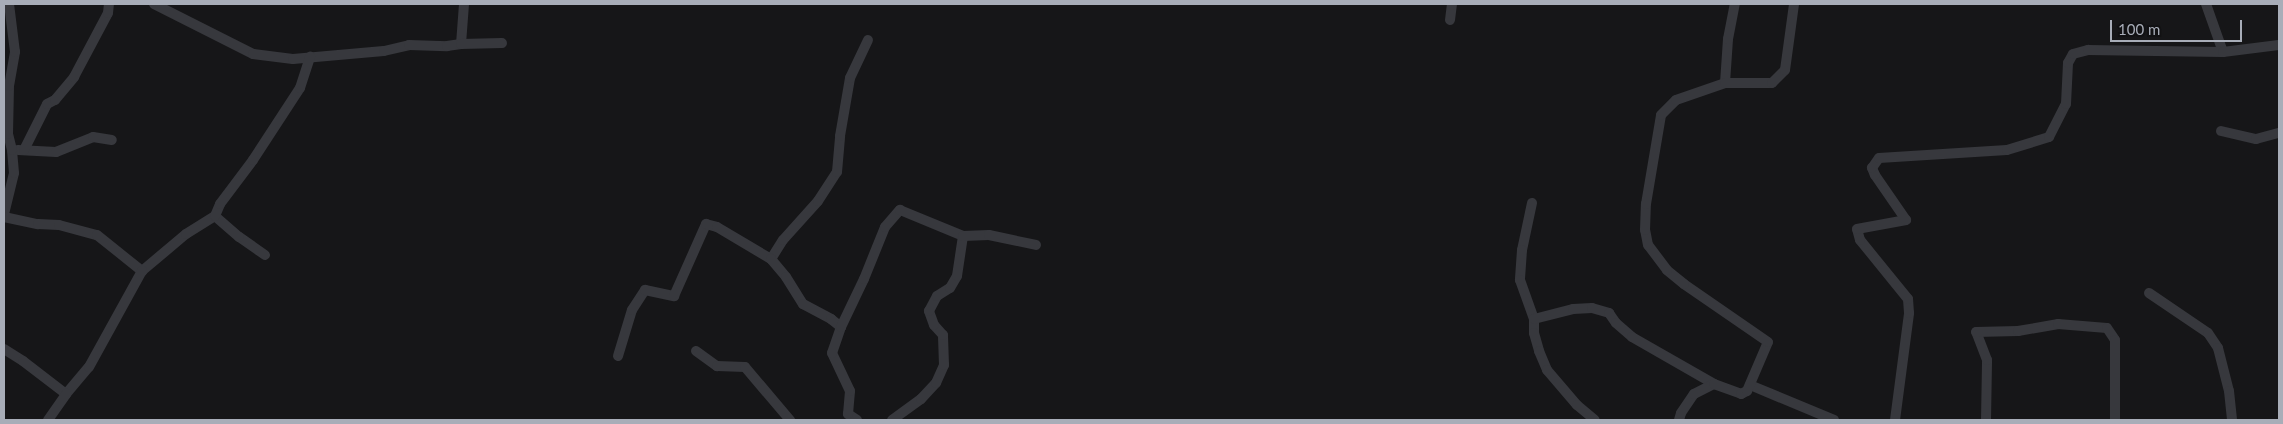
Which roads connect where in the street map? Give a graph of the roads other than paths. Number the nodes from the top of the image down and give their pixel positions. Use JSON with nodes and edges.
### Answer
{"nodes":[{"id":1,"x":9,"y":4,"type":"edge"},
{"id":2,"x":109,"y":4,"type":"edge"},
{"id":3,"x":154,"y":4,"type":"edge"},
{"id":4,"x":464,"y":4,"type":"edge"},
{"id":5,"x":1452,"y":4,"type":"edge"},
{"id":6,"x":1735,"y":4,"type":"edge"},
{"id":7,"x":1794,"y":4,"type":"edge"},
{"id":8,"x":2206,"y":4,"type":"edge"},
{"id":9,"x":1450,"y":20,"type":"dead end"},
{"id":10,"x":868,"y":40,"type":"dead end"},
{"id":11,"x":502,"y":43,"type":"dead end"},
{"id":12,"x":461,"y":44,"type":"junction"},
{"id":13,"x":2279,"y":45,"type":"edge"},
{"id":14,"x":2223,"y":52,"type":"junction"},
{"id":15,"x":310,"y":57,"type":"junction"},
{"id":16,"x":1725,"y":83,"type":"junction"},
{"id":17,"x":2221,"y":131,"type":"dead end"},
{"id":18,"x":2279,"y":133,"type":"edge"},
{"id":19,"x":112,"y":140,"type":"dead end"},
{"id":20,"x":8,"y":147,"type":"edge"},
{"id":21,"x":24,"y":150,"type":"junction"},
{"id":22,"x":1532,"y":203,"type":"dead end"},
{"id":23,"x":4,"y":216,"type":"edge"},
{"id":24,"x":215,"y":216,"type":"junction"},
{"id":25,"x":963,"y":236,"type":"junction"},
{"id":26,"x":1036,"y":245,"type":"dead end"},
{"id":27,"x":265,"y":255,"type":"dead end"},
{"id":28,"x":771,"y":259,"type":"junction"},
{"id":29,"x":142,"y":271,"type":"junction"},
{"id":30,"x":2149,"y":293,"type":"dead end"},
{"id":31,"x":1534,"y":319,"type":"junction"},
{"id":32,"x":841,"y":327,"type":"junction"},
{"id":33,"x":4,"y":350,"type":"edge"},
{"id":34,"x":696,"y":351,"type":"dead end"},
{"id":35,"x":618,"y":356,"type":"dead end"},
{"id":36,"x":1714,"y":384,"type":"junction"},
{"id":37,"x":1750,"y":385,"type":"junction"},
{"id":38,"x":66,"y":394,"type":"junction"},
{"id":39,"x":48,"y":420,"type":"edge"},
{"id":40,"x":790,"y":420,"type":"edge"},
{"id":41,"x":857,"y":420,"type":"edge"},
{"id":42,"x":892,"y":420,"type":"edge"},
{"id":43,"x":1595,"y":420,"type":"edge"},
{"id":44,"x":1679,"y":420,"type":"edge"},
{"id":45,"x":1834,"y":420,"type":"edge"},
{"id":46,"x":1895,"y":420,"type":"edge"},
{"id":47,"x":1986,"y":420,"type":"edge"},
{"id":48,"x":2115,"y":420,"type":"edge"},
{"id":49,"x":2232,"y":420,"type":"edge"}],
"edges":[{"from":1,"to":20,"type":"street"},
{"from":2,"to":21,"type":"street"},
{"from":3,"to":15,"type":"street"},
{"from":4,"to":12,"type":"street"},
{"from":5,"to":9,"type":"street"},
{"from":6,"to":16,"type":"street"},
{"from":7,"to":16,"type":"street"},
{"from":8,"to":14,"type":"street"},
{"from":10,"to":28,"type":"street"},
{"from":11,"to":12,"type":"street"},
{"from":12,"to":15,"type":"street"},
{"from":13,"to":14,"type":"street"},
{"from":14,"to":46,"type":"street"},
{"from":15,"to":24,"type":"street"},
{"from":16,"to":37,"type":"street"},
{"from":17,"to":18,"type":"street"},
{"from":19,"to":21,"type":"street"},
{"from":20,"to":21,"type":"street"},
{"from":20,"to":23,"type":"street"},
{"from":22,"to":31,"type":"street"},
{"from":23,"to":29,"type":"street"},
{"from":24,"to":27,"type":"street"},
{"from":24,"to":29,"type":"street"},
{"from":25,"to":26,"type":"street"},
{"from":25,"to":32,"type":"street"},
{"from":25,"to":42,"type":"street"},
{"from":28,"to":32,"type":"street"},
{"from":28,"to":35,"type":"street"},
{"from":29,"to":38,"type":"street"},
{"from":30,"to":49,"type":"street"},
{"from":31,"to":36,"type":"street"},
{"from":31,"to":43,"type":"street"},
{"from":32,"to":41,"type":"street"},
{"from":33,"to":38,"type":"street"},
{"from":34,"to":40,"type":"street"},
{"from":36,"to":37,"type":"street"},
{"from":36,"to":44,"type":"street"},
{"from":37,"to":45,"type":"street"},
{"from":38,"to":39,"type":"street"},
{"from":47,"to":48,"type":"street"}]}
